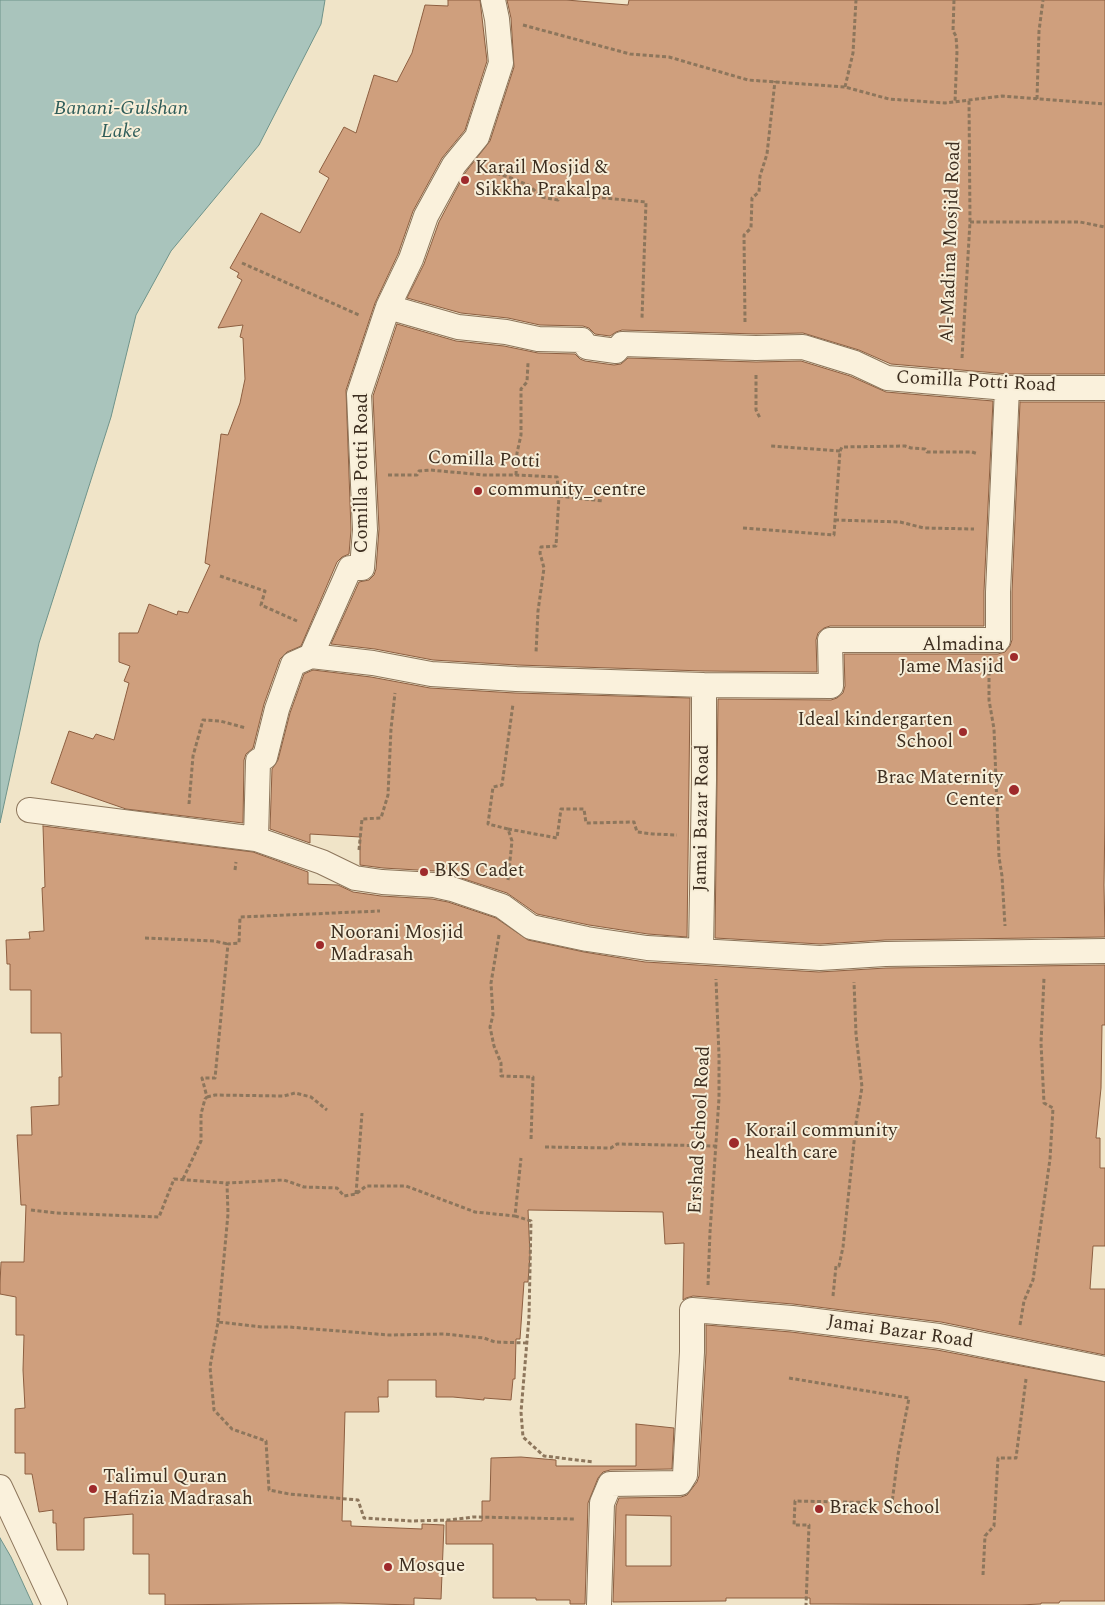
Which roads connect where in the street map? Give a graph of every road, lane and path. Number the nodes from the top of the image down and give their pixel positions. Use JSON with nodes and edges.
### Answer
{"nodes":[{"id":1,"x":856,"y":0,"type":"edge"},
{"id":2,"x":954,"y":0,"type":"edge"},
{"id":3,"x":1043,"y":0,"type":"edge"},
{"id":4,"x":495,"y":9,"type":"edge"},
{"id":5,"x":775,"y":81,"type":"junction"},
{"id":6,"x":845,"y":87,"type":"junction"},
{"id":7,"x":1036,"y":99,"type":"junction"},
{"id":8,"x":969,"y":100,"type":"junction"},
{"id":9,"x":955,"y":102,"type":"junction"},
{"id":10,"x":1105,"y":104,"type":"edge"},
{"id":11,"x":460,"y":158,"type":"junction"},
{"id":12,"x":970,"y":222,"type":"junction"},
{"id":13,"x":1105,"y":226,"type":"edge"},
{"id":14,"x":242,"y":264,"type":"dead end"},
{"id":15,"x":385,"y":314,"type":"junction"},
{"id":16,"x":530,"y":338,"type":"junction"},
{"id":17,"x":642,"y":344,"type":"junction"},
{"id":18,"x":750,"y":348,"type":"junction"},
{"id":19,"x":960,"y":384,"type":"junction"},
{"id":20,"x":1007,"y":388,"type":"junction"},
{"id":21,"x":1105,"y":388,"type":"edge"},
{"id":22,"x":760,"y":418,"type":"dead end"},
{"id":23,"x":771,"y":446,"type":"dead end"},
{"id":24,"x":840,"y":451,"type":"junction"},
{"id":25,"x":1004,"y":458,"type":"junction"},
{"id":26,"x":516,"y":475,"type":"junction"},
{"id":27,"x":362,"y":477,"type":"junction"},
{"id":28,"x":559,"y":496,"type":"junction"},
{"id":29,"x":603,"y":501,"type":"dead end"},
{"id":30,"x":835,"y":520,"type":"junction"},
{"id":31,"x":743,"y":528,"type":"dead end"},
{"id":32,"x":1001,"y":530,"type":"junction"},
{"id":33,"x":220,"y":576,"type":"dead end"},
{"id":34,"x":323,"y":631,"type":"junction"},
{"id":35,"x":989,"y":640,"type":"junction"},
{"id":36,"x":311,"y":656,"type":"junction"},
{"id":37,"x":398,"y":668,"type":"junction"},
{"id":38,"x":526,"y":679,"type":"junction"},
{"id":39,"x":704,"y":685,"type":"junction"},
{"id":40,"x":272,"y":731,"type":"junction"},
{"id":41,"x":30,"y":810,"type":"dead end"},
{"id":42,"x":187,"y":829,"type":"junction"},
{"id":43,"x":508,"y":829,"type":"junction"},
{"id":44,"x":703,"y":836,"type":"junction"},
{"id":45,"x":256,"y":839,"type":"junction"},
{"id":46,"x":354,"y":878,"type":"junction"},
{"id":47,"x":502,"y":906,"type":"junction"},
{"id":48,"x":384,"y":911,"type":"dead end"},
{"id":49,"x":146,"y":938,"type":"dead end"},
{"id":50,"x":228,"y":944,"type":"junction"},
{"id":51,"x":708,"y":951,"type":"junction"},
{"id":52,"x":1105,"y":951,"type":"edge"},
{"id":53,"x":1044,"y":952,"type":"junction"},
{"id":54,"x":1005,"y":954,"type":"junction"},
{"id":55,"x":854,"y":956,"type":"junction"},
{"id":56,"x":207,"y":1097,"type":"junction"},
{"id":57,"x":327,"y":1110,"type":"dead end"},
{"id":58,"x":362,"y":1113,"type":"dead end"},
{"id":59,"x":530,"y":1140,"type":"dead end"},
{"id":60,"x":716,"y":1146,"type":"junction"},
{"id":61,"x":545,"y":1147,"type":"dead end"},
{"id":62,"x":521,"y":1158,"type":"dead end"},
{"id":63,"x":183,"y":1179,"type":"junction"},
{"id":64,"x":227,"y":1183,"type":"junction"},
{"id":65,"x":356,"y":1194,"type":"junction"},
{"id":66,"x":31,"y":1210,"type":"dead end"},
{"id":67,"x":515,"y":1216,"type":"junction"},
{"id":68,"x":700,"y":1310,"type":"junction"},
{"id":69,"x":218,"y":1322,"type":"junction"},
{"id":70,"x":831,"y":1322,"type":"junction"},
{"id":71,"x":527,"y":1343,"type":"junction"},
{"id":72,"x":1022,"y":1352,"type":"junction"},
{"id":73,"x":1105,"y":1369,"type":"edge"},
{"id":74,"x":789,"y":1378,"type":"dead end"},
{"id":75,"x":624,"y":1484,"type":"junction"},
{"id":76,"x":0,"y":1486,"type":"edge"},
{"id":77,"x":602,"y":1519,"type":"junction"},
{"id":78,"x":983,"y":1575,"type":"dead end"},
{"id":79,"x":55,"y":1605,"type":"edge"},
{"id":80,"x":599,"y":1605,"type":"edge"},
{"id":81,"x":806,"y":1605,"type":"edge"}],
"edges":[{"from":1,"to":6,"type":"path"},
{"from":2,"to":9,"type":"path"},
{"from":3,"to":7,"type":"path"},
{"from":4,"to":5,"type":"path"},
{"from":4,"to":11,"type":"street"},
{"from":5,"to":6,"type":"path"},
{"from":5,"to":18,"type":"path"},
{"from":6,"to":9,"type":"path"},
{"from":7,"to":8,"type":"path"},
{"from":7,"to":10,"type":"path"},
{"from":8,"to":9,"type":"path"},
{"from":8,"to":12,"type":"path","name":"Al-Madina Mosjid Road"},
{"from":11,"to":15,"type":"street"},
{"from":11,"to":17,"type":"path"},
{"from":12,"to":13,"type":"path"},
{"from":12,"to":19,"type":"path","name":"Al-Madina Mosjid Road"},
{"from":14,"to":15,"type":"path"},
{"from":15,"to":16,"type":"street","name":"Comilla Potti Road"},
{"from":15,"to":27,"type":"street","name":"Comilla Potti Road"},
{"from":16,"to":17,"type":"street","name":"Comilla Potti Road"},
{"from":16,"to":26,"type":"path"},
{"from":17,"to":18,"type":"street","name":"Comilla Potti Road"},
{"from":18,"to":19,"type":"street","name":"Comilla Potti Road"},
{"from":18,"to":22,"type":"path"},
{"from":19,"to":20,"type":"street","name":"Comilla Potti Road"},
{"from":20,"to":21,"type":"street","name":"Comilla Potti Road"},
{"from":20,"to":25,"type":"street"},
{"from":23,"to":24,"type":"path"},
{"from":24,"to":25,"type":"path"},
{"from":24,"to":30,"type":"path"},
{"from":25,"to":32,"type":"street"},
{"from":26,"to":27,"type":"path","name":"Comilla Potti"},
{"from":26,"to":28,"type":"path","name":"Comilla Potti"},
{"from":27,"to":34,"type":"street","name":"Comilla Potti Road"},
{"from":28,"to":29,"type":"path"},
{"from":28,"to":38,"type":"path"},
{"from":30,"to":31,"type":"path"},
{"from":30,"to":32,"type":"path"},
{"from":32,"to":35,"type":"street"},
{"from":33,"to":34,"type":"path"},
{"from":34,"to":36,"type":"street","name":"Comilla Potti Road"},
{"from":35,"to":39,"type":"street"},
{"from":35,"to":54,"type":"path"},
{"from":36,"to":37,"type":"street"},
{"from":36,"to":40,"type":"street"},
{"from":37,"to":38,"type":"street"},
{"from":37,"to":46,"type":"path"},
{"from":38,"to":39,"type":"street"},
{"from":38,"to":43,"type":"path"},
{"from":39,"to":44,"type":"street","name":"Jamai Bazar Road"},
{"from":40,"to":42,"type":"path"},
{"from":40,"to":45,"type":"street"},
{"from":41,"to":42,"type":"street"},
{"from":42,"to":45,"type":"street"},
{"from":43,"to":44,"type":"path"},
{"from":43,"to":47,"type":"path"},
{"from":44,"to":51,"type":"street","name":"Jamai Bazar Road"},
{"from":45,"to":46,"type":"street"},
{"from":46,"to":47,"type":"street"},
{"from":47,"to":51,"type":"street"},
{"from":47,"to":59,"type":"path"},
{"from":48,"to":50,"type":"path"},
{"from":49,"to":50,"type":"path"},
{"from":50,"to":56,"type":"path"},
{"from":51,"to":55,"type":"street"},
{"from":51,"to":60,"type":"path","name":"Ershad School Road"},
{"from":52,"to":53,"type":"street"},
{"from":53,"to":54,"type":"street"},
{"from":53,"to":72,"type":"path"},
{"from":54,"to":55,"type":"street"},
{"from":55,"to":70,"type":"path"},
{"from":56,"to":57,"type":"path"},
{"from":56,"to":63,"type":"path"},
{"from":58,"to":65,"type":"path"},
{"from":60,"to":61,"type":"path"},
{"from":60,"to":68,"type":"path","name":"Ershad School Road"},
{"from":62,"to":67,"type":"path"},
{"from":63,"to":64,"type":"path"},
{"from":63,"to":66,"type":"path"},
{"from":64,"to":65,"type":"path"},
{"from":64,"to":69,"type":"path"},
{"from":65,"to":67,"type":"path"},
{"from":67,"to":71,"type":"path"},
{"from":68,"to":70,"type":"street","name":"Jamai Bazar Road"},
{"from":68,"to":75,"type":"street"},
{"from":69,"to":71,"type":"path"},
{"from":69,"to":77,"type":"path"},
{"from":70,"to":72,"type":"street","name":"Jamai Bazar Road"},
{"from":71,"to":75,"type":"path"},
{"from":72,"to":73,"type":"street","name":"Jamai Bazar Road"},
{"from":72,"to":78,"type":"path"},
{"from":74,"to":81,"type":"path"},
{"from":75,"to":77,"type":"street"},
{"from":76,"to":79,"type":"street"},
{"from":77,"to":80,"type":"street"}]}
